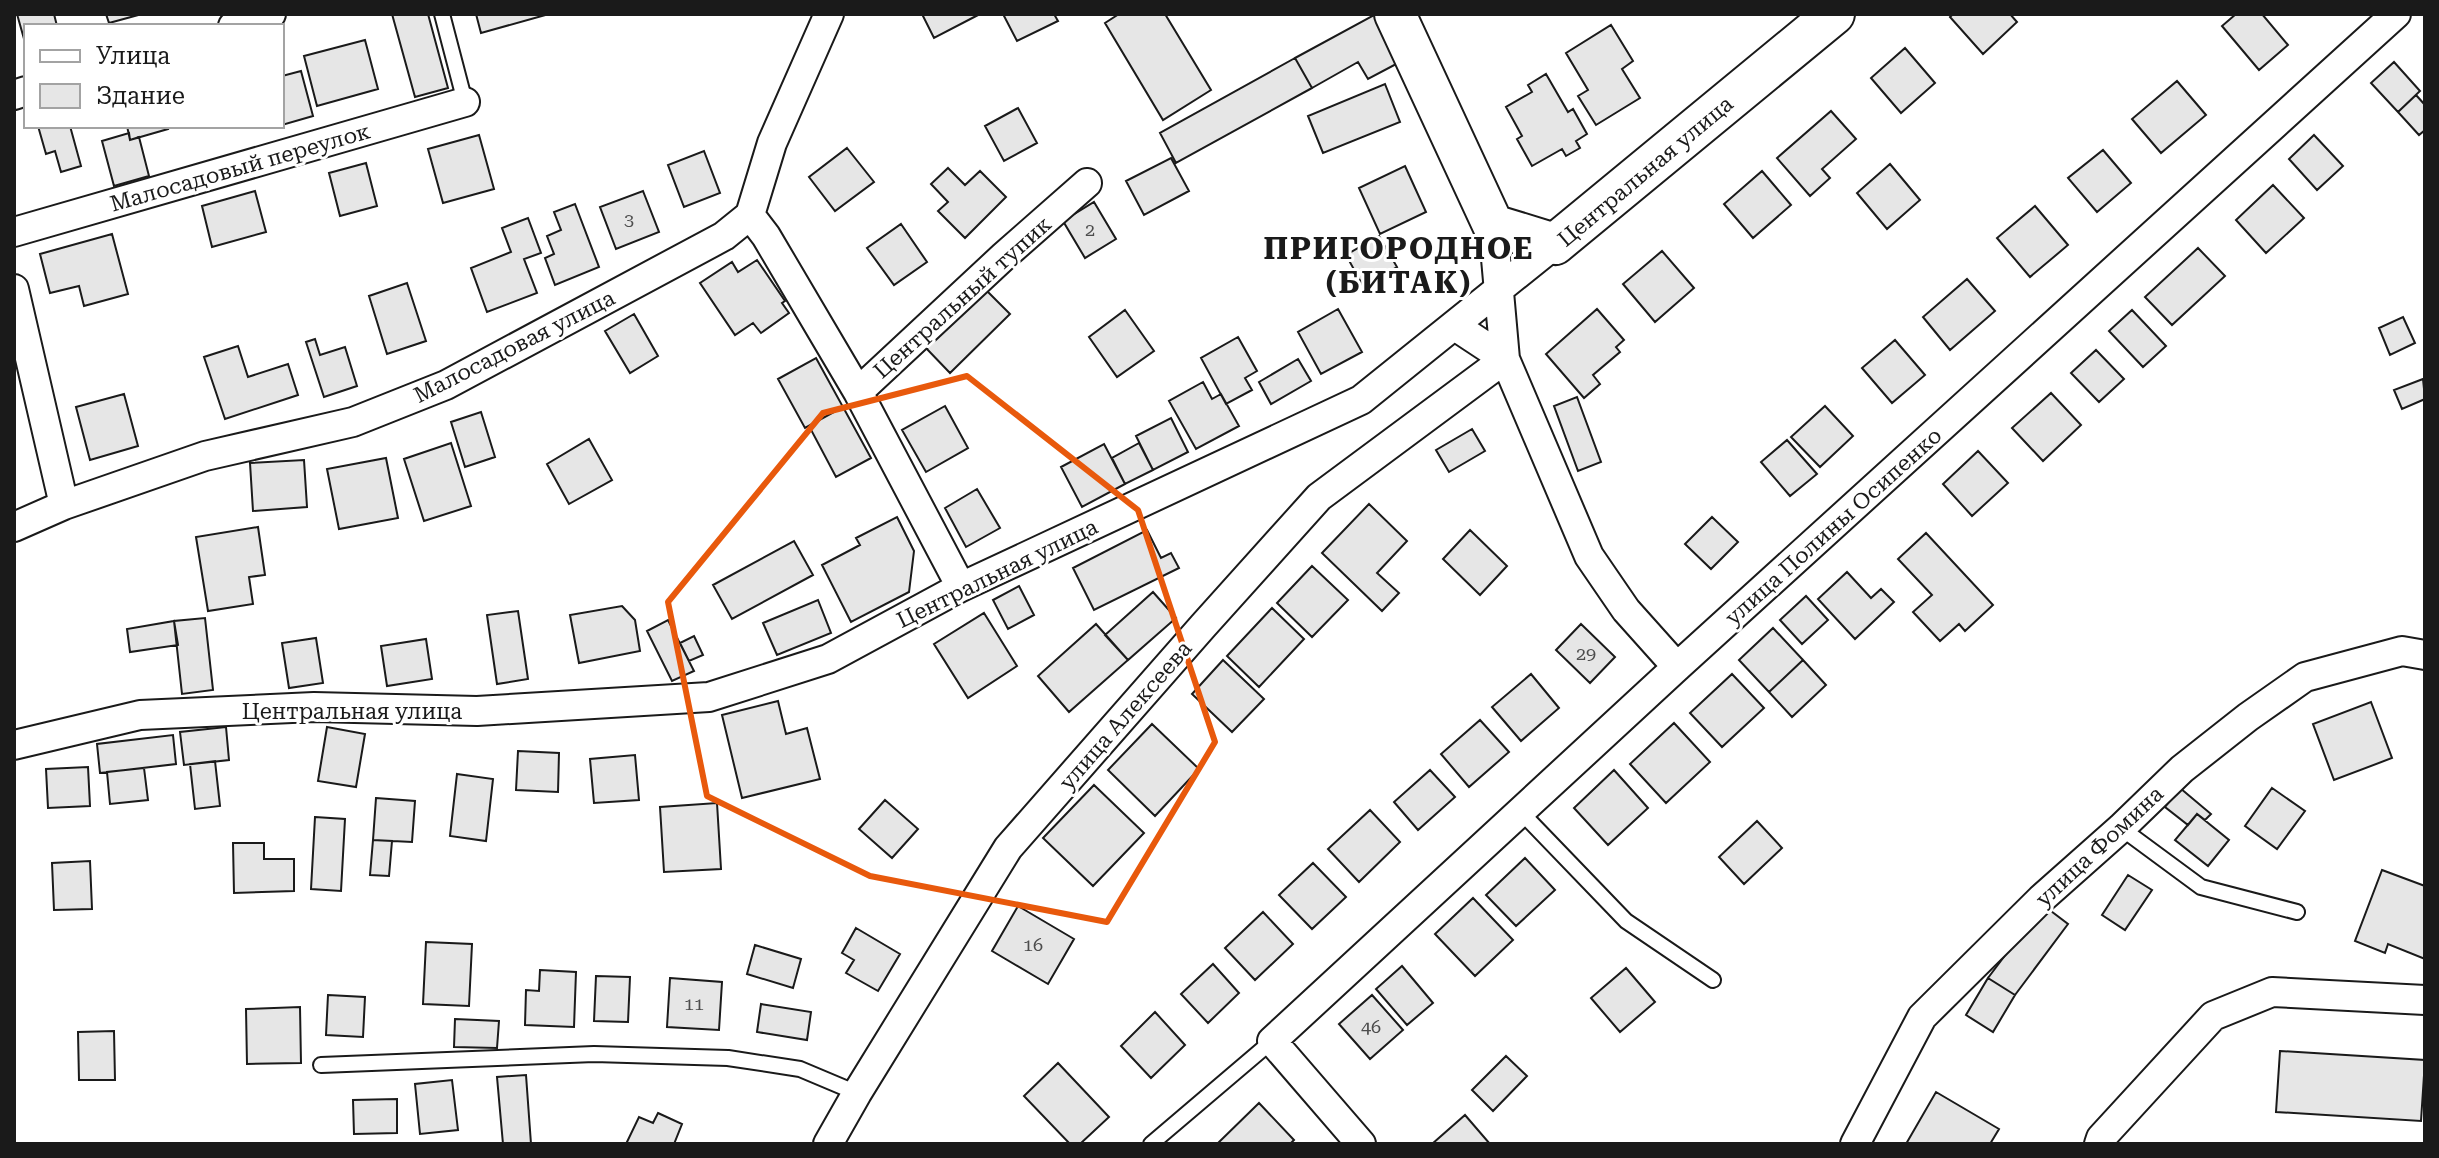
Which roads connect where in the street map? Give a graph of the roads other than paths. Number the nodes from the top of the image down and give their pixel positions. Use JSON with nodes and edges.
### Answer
{"nodes":[{"id":1,"x":271,"y":14,"type":"edge"},
{"id":2,"x":442,"y":14,"type":"edge"},
{"id":3,"x":829,"y":14,"type":"edge"},
{"id":4,"x":1395,"y":14,"type":"edge"},
{"id":5,"x":1834,"y":14,"type":"edge"},
{"id":6,"x":2396,"y":14,"type":"edge"},
{"id":7,"x":239,"y":24,"type":"edge"},
{"id":8,"x":465,"y":102,"type":"joint"},
{"id":9,"x":1087,"y":183,"type":"dead end"},
{"id":10,"x":750,"y":215,"type":"junction"},
{"id":11,"x":1493,"y":225,"type":"junction"},
{"id":12,"x":14,"y":232,"type":"edge"},
{"id":13,"x":1555,"y":244,"type":"junction"},
{"id":14,"x":14,"y":289,"type":"edge"},
{"id":15,"x":1499,"y":291,"type":"junction"},
{"id":16,"x":1455,"y":326,"type":"junction"},
{"id":17,"x":1505,"y":359,"type":"junction"},
{"id":18,"x":858,"y":392,"type":"junction"},
{"id":19,"x":64,"y":505,"type":"junction"},
{"id":20,"x":14,"y":527,"type":"edge"},
{"id":21,"x":961,"y":587,"type":"junction"},
{"id":22,"x":2425,"y":655,"type":"edge"},
{"id":23,"x":1677,"y":667,"type":"junction"},
{"id":24,"x":14,"y":745,"type":"edge"},
{"id":25,"x":1521,"y":812,"type":"junction"},
{"id":26,"x":2121,"y":828,"type":"junction"},
{"id":27,"x":2297,"y":912,"type":"dead end"},
{"id":28,"x":1713,"y":980,"type":"dead end"},
{"id":29,"x":2425,"y":1000,"type":"edge"},
{"id":30,"x":1272,"y":1041,"type":"junction"},
{"id":31,"x":321,"y":1065,"type":"dead end"},
{"id":32,"x":857,"y":1093,"type":"junction"},
{"id":33,"x":2103,"y":1142,"type":"edge"},
{"id":34,"x":828,"y":1144,"type":"edge"},
{"id":35,"x":1151,"y":1144,"type":"edge"},
{"id":36,"x":1361,"y":1144,"type":"edge"},
{"id":37,"x":1855,"y":1144,"type":"edge"}],
"edges":[{"from":1,"to":7,"type":"street"},
{"from":2,"to":8,"type":"lane"},
{"from":3,"to":10,"type":"street"},
{"from":4,"to":11,"type":"street"},
{"from":5,"to":13,"type":"street","name":"Центральная улица"},
{"from":6,"to":23,"type":"street","name":"улица Полины Осипенко"},
{"from":8,"to":12,"type":"street","name":"Малосадовый переулок"},
{"from":9,"to":18,"type":"street","name":"Центральный тупик"},
{"from":10,"to":18,"type":"street"},
{"from":10,"to":19,"type":"street","name":"Малосадовая улица"},
{"from":11,"to":13,"type":"street"},
{"from":11,"to":15,"type":"street"},
{"from":13,"to":15,"type":"street","name":"Центральная улица"},
{"from":14,"to":19,"type":"street"},
{"from":15,"to":16,"type":"street","name":"Центральная улица"},
{"from":15,"to":17,"type":"street"},
{"from":16,"to":17,"type":"street"},
{"from":16,"to":21,"type":"street","name":"Центральная улица"},
{"from":17,"to":23,"type":"street"},
{"from":17,"to":32,"type":"street","name":"улица Алексеева"},
{"from":18,"to":21,"type":"street","name":"Центральный тупик"},
{"from":19,"to":20,"type":"street","name":"Малосадовая улица"},
{"from":21,"to":24,"type":"street","name":"Центральная улица"},
{"from":22,"to":26,"type":"street","name":"улица Фомина"},
{"from":23,"to":25,"type":"street","name":"улица Полины Осипенко"},
{"from":25,"to":28,"type":"lane"},
{"from":25,"to":30,"type":"street","name":"улица Полины Осипенко"},
{"from":26,"to":27,"type":"lane"},
{"from":26,"to":37,"type":"street","name":"улица Фомина"},
{"from":29,"to":33,"type":"street"},
{"from":30,"to":35,"type":"lane","name":"улица Полины Осипенко"},
{"from":30,"to":36,"type":"street"},
{"from":31,"to":32,"type":"lane"},
{"from":32,"to":34,"type":"street","name":"улица Алексеева"}]}
